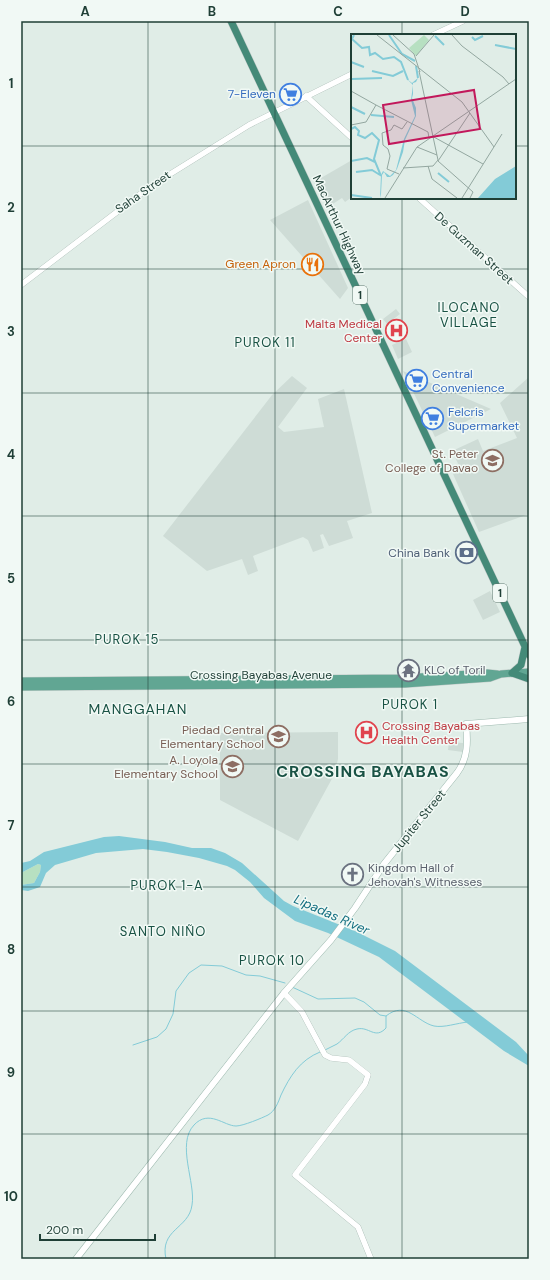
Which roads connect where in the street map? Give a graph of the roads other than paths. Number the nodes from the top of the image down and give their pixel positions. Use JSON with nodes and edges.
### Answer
{"nodes":[{"id":1,"x":230,"y":21,"type":"edge"},
{"id":2,"x":463,"y":21,"type":"edge"},
{"id":3,"x":435,"y":34,"type":"edge"},
{"id":4,"x":351,"y":74,"type":"edge"},
{"id":5,"x":306,"y":96,"type":"junction"},
{"id":6,"x":274,"y":112,"type":"junction"},
{"id":7,"x":351,"y":137,"type":"edge"},
{"id":8,"x":420,"y":199,"type":"edge"},
{"id":9,"x":21,"y":285,"type":"edge"},
{"id":10,"x":529,"y":297,"type":"edge"},
{"id":11,"x":525,"y":647,"type":"junction"},
{"id":12,"x":529,"y":655,"type":"edge"},
{"id":13,"x":529,"y":672,"type":"edge"},
{"id":14,"x":512,"y":673,"type":"junction"},
{"id":15,"x":501,"y":674,"type":"junction"},
{"id":16,"x":529,"y":679,"type":"edge"},
{"id":17,"x":21,"y":681,"type":"edge"},
{"id":18,"x":21,"y":687,"type":"edge"},
{"id":19,"x":529,"y":719,"type":"edge"},
{"id":20,"x":284,"y":993,"type":"junction"},
{"id":21,"x":76,"y":1259,"type":"edge"},
{"id":22,"x":371,"y":1259,"type":"edge"}],
"edges":[{"from":1,"to":6,"type":"highway","name":"MacArthur Highway","number":"1"},
{"from":2,"to":3,"type":"street"},
{"from":4,"to":5,"type":"street","name":"Saha Street"},
{"from":5,"to":6,"type":"street","name":"Saha Street"},
{"from":5,"to":7,"type":"street"},
{"from":6,"to":9,"type":"street","name":"Saha Street"},
{"from":6,"to":11,"type":"highway","name":"MacArthur Highway","number":"1"},
{"from":8,"to":10,"type":"street","name":"De Guzman Street"},
{"from":11,"to":12,"type":"highway","name":"MacArthur Highway","number":"1"},
{"from":11,"to":14,"type":"highway"},
{"from":13,"to":14,"type":"main road","name":"Crossing Bayabas Avenue"},
{"from":14,"to":15,"type":"main road","name":"Crossing Bayabas Avenue"},
{"from":14,"to":16,"type":"highway"},
{"from":15,"to":17,"type":"main road","name":"Crossing Bayabas Avenue"},
{"from":15,"to":18,"type":"main road","name":"Crossing Bayabas Avenue"},
{"from":19,"to":20,"type":"main road","name":"Jupiter Street"},
{"from":20,"to":21,"type":"main road","name":"Jupiter Street"},
{"from":20,"to":22,"type":"street"}]}
